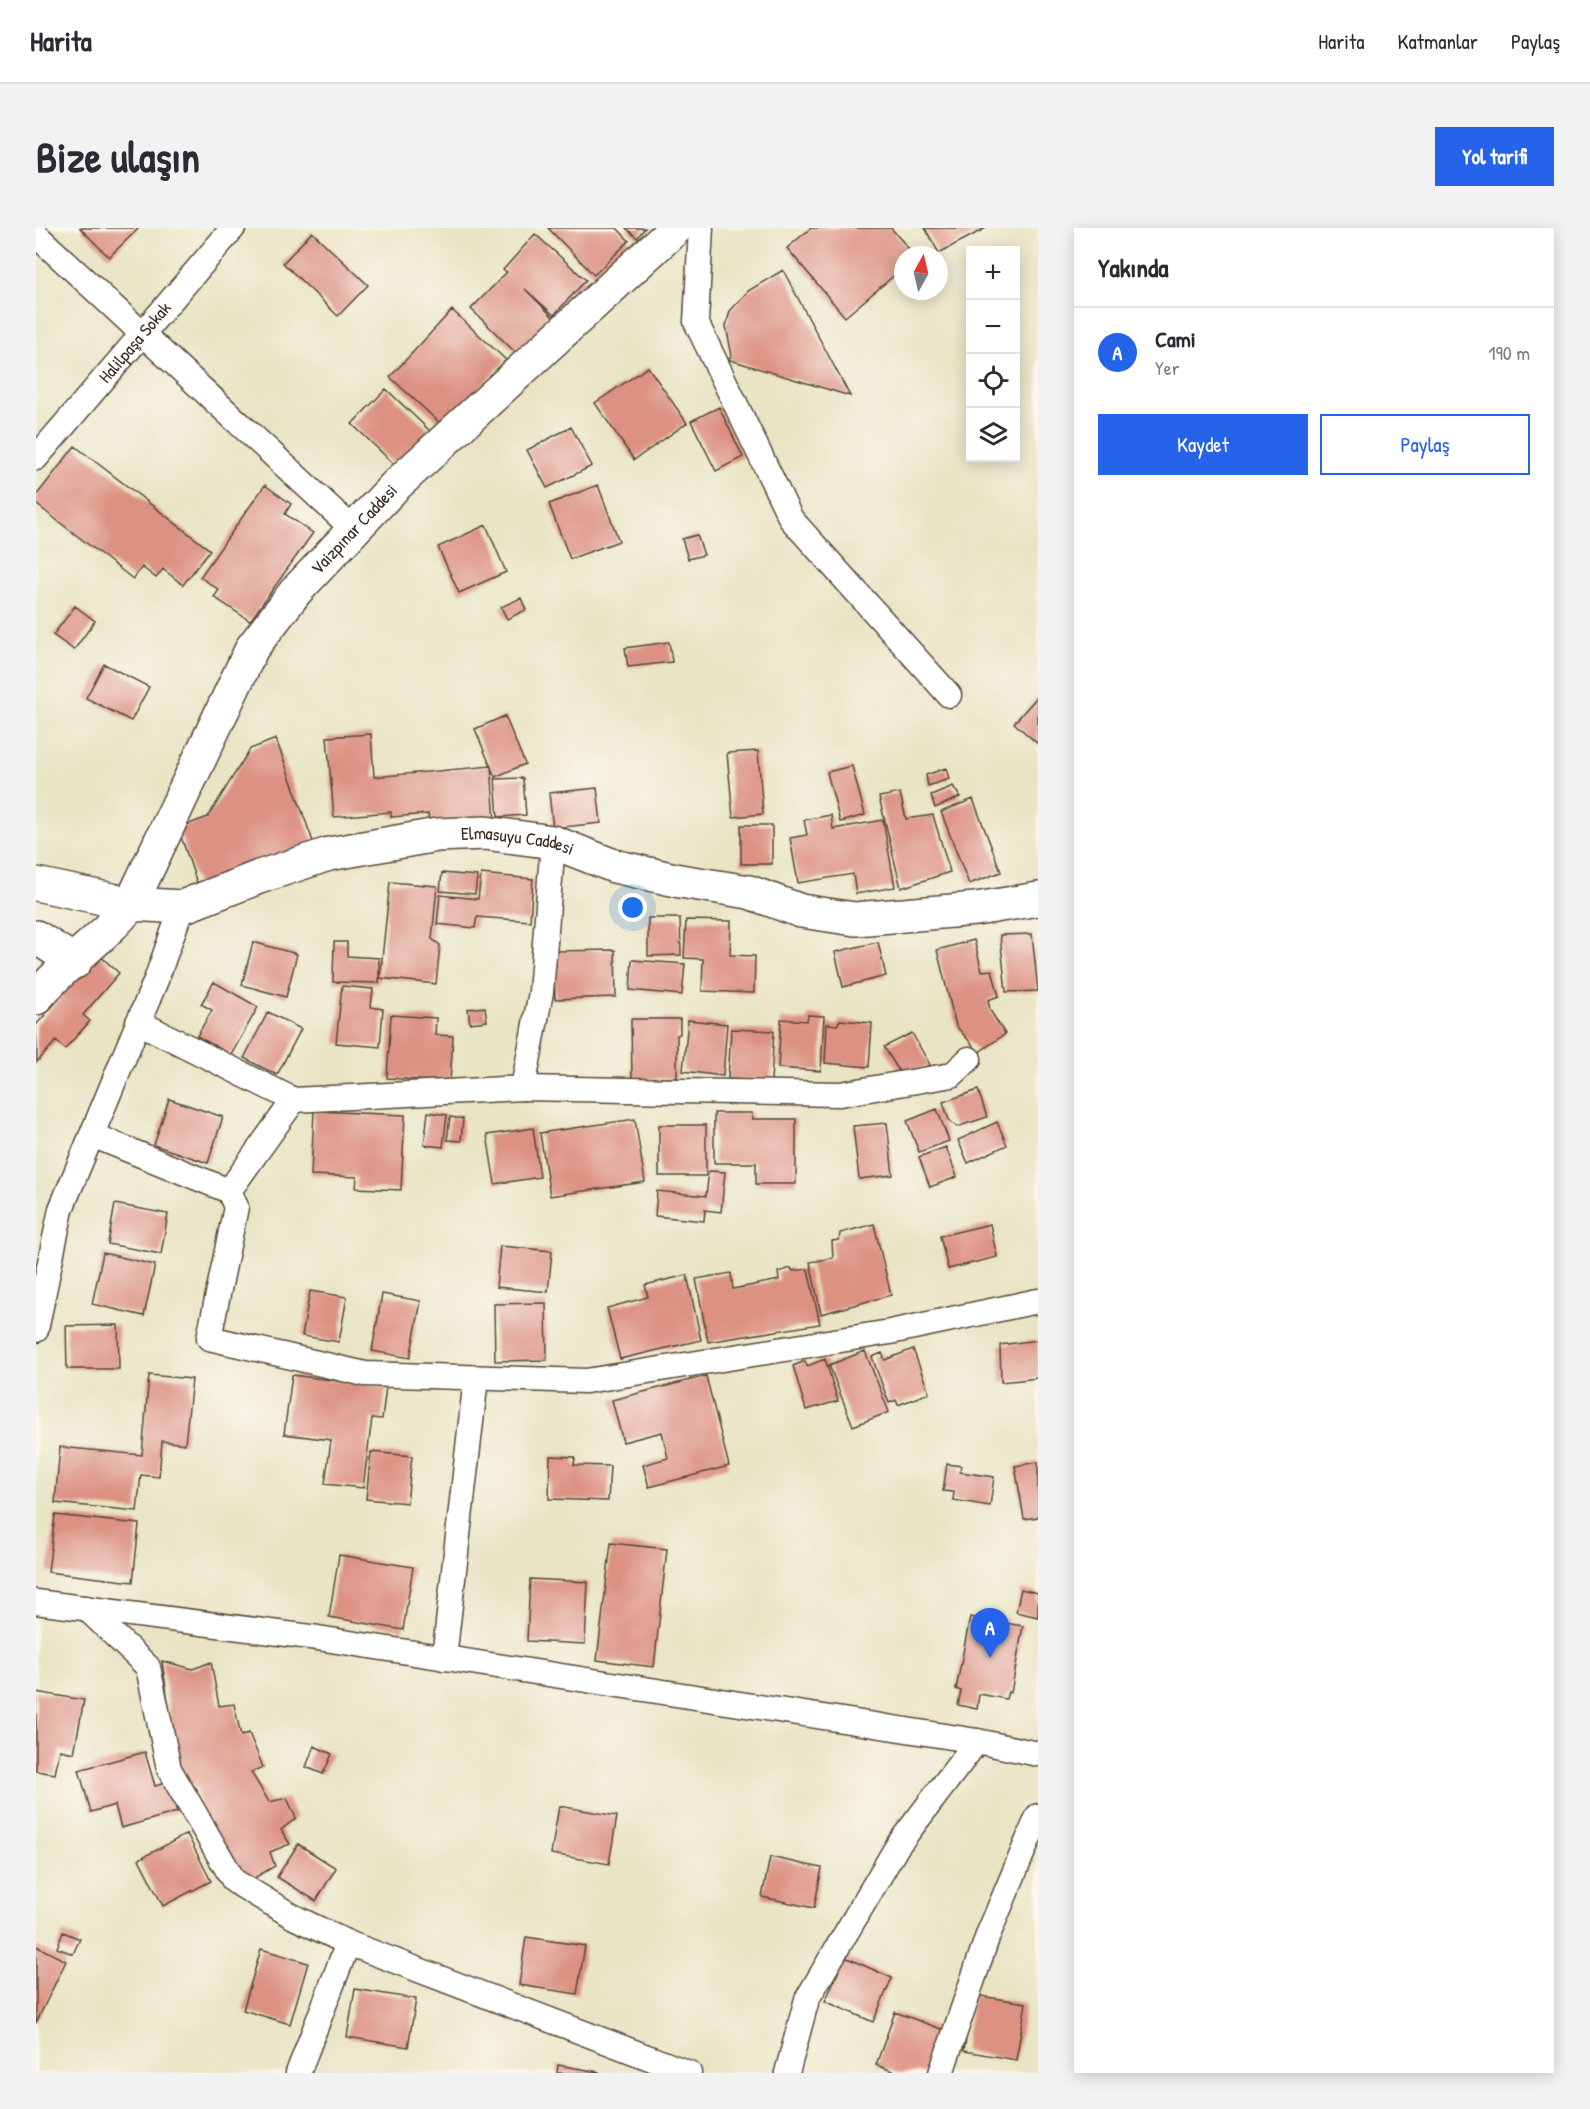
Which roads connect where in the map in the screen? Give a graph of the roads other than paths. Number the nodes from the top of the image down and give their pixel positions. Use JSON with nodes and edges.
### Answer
{"nodes":[{"id":1,"x":233,"y":228,"type":"edge"},
{"id":2,"x":676,"y":228,"type":"edge"},
{"id":3,"x":701,"y":228,"type":"edge"},
{"id":4,"x":36,"y":235,"type":"edge"},
{"id":5,"x":142,"y":333,"type":"junction"},
{"id":6,"x":36,"y":458,"type":"edge"},
{"id":7,"x":353,"y":529,"type":"junction"},
{"id":8,"x":949,"y":695,"type":"dead end"},
{"id":9,"x":553,"y":842,"type":"junction"},
{"id":10,"x":36,"y":884,"type":"edge"},
{"id":11,"x":1038,"y":899,"type":"edge"},
{"id":12,"x":131,"y":904,"type":"junction"},
{"id":13,"x":182,"y":907,"type":"junction"},
{"id":14,"x":36,"y":937,"type":"edge"},
{"id":15,"x":75,"y":962,"type":"junction"},
{"id":16,"x":36,"y":998,"type":"edge"},
{"id":17,"x":138,"y":1022,"type":"junction"},
{"id":18,"x":969,"y":1059,"type":"dead end"},
{"id":19,"x":523,"y":1088,"type":"junction"},
{"id":20,"x":294,"y":1100,"type":"junction"},
{"id":21,"x":92,"y":1135,"type":"junction"},
{"id":22,"x":229,"y":1191,"type":"junction"},
{"id":23,"x":1038,"y":1301,"type":"edge"},
{"id":24,"x":36,"y":1330,"type":"edge"},
{"id":25,"x":476,"y":1378,"type":"junction"},
{"id":26,"x":36,"y":1602,"type":"edge"},
{"id":27,"x":86,"y":1608,"type":"junction"},
{"id":28,"x":444,"y":1658,"type":"junction"},
{"id":29,"x":977,"y":1741,"type":"junction"},
{"id":30,"x":1038,"y":1754,"type":"edge"},
{"id":31,"x":1038,"y":1816,"type":"edge"},
{"id":32,"x":348,"y":1943,"type":"junction"},
{"id":33,"x":298,"y":2073,"type":"edge"},
{"id":34,"x":689,"y":2073,"type":"edge"},
{"id":35,"x":787,"y":2073,"type":"edge"},
{"id":36,"x":942,"y":2073,"type":"edge"}],
"edges":[{"from":1,"to":5,"type":"street","name":"Halilpaşa Sokak"},
{"from":2,"to":7,"type":"street","name":"Vaizpınar Caddesi"},
{"from":3,"to":8,"type":"street"},
{"from":4,"to":5,"type":"street"},
{"from":5,"to":6,"type":"street","name":"Halilpaşa Sokak"},
{"from":5,"to":7,"type":"street"},
{"from":7,"to":12,"type":"street","name":"Vaizpınar Caddesi"},
{"from":9,"to":11,"type":"street","name":"Elmasuyu Caddesi"},
{"from":9,"to":13,"type":"street","name":"Elmasuyu Caddesi"},
{"from":9,"to":19,"type":"street"},
{"from":10,"to":12,"type":"street","name":"Elmasuyu Caddesi"},
{"from":12,"to":13,"type":"street","name":"Elmasuyu Caddesi"},
{"from":12,"to":15,"type":"street"},
{"from":13,"to":17,"type":"street"},
{"from":14,"to":15,"type":"street"},
{"from":15,"to":16,"type":"street"},
{"from":17,"to":20,"type":"street"},
{"from":17,"to":21,"type":"street"},
{"from":18,"to":19,"type":"street"},
{"from":19,"to":20,"type":"street"},
{"from":20,"to":22,"type":"street"},
{"from":21,"to":22,"type":"street"},
{"from":21,"to":24,"type":"street"},
{"from":22,"to":25,"type":"street"},
{"from":23,"to":25,"type":"street"},
{"from":25,"to":28,"type":"street"},
{"from":26,"to":27,"type":"street"},
{"from":27,"to":28,"type":"street"},
{"from":27,"to":32,"type":"street"},
{"from":28,"to":29,"type":"street"},
{"from":29,"to":30,"type":"street"},
{"from":29,"to":35,"type":"street"},
{"from":31,"to":36,"type":"street"},
{"from":32,"to":33,"type":"street"},
{"from":32,"to":34,"type":"street"}]}
